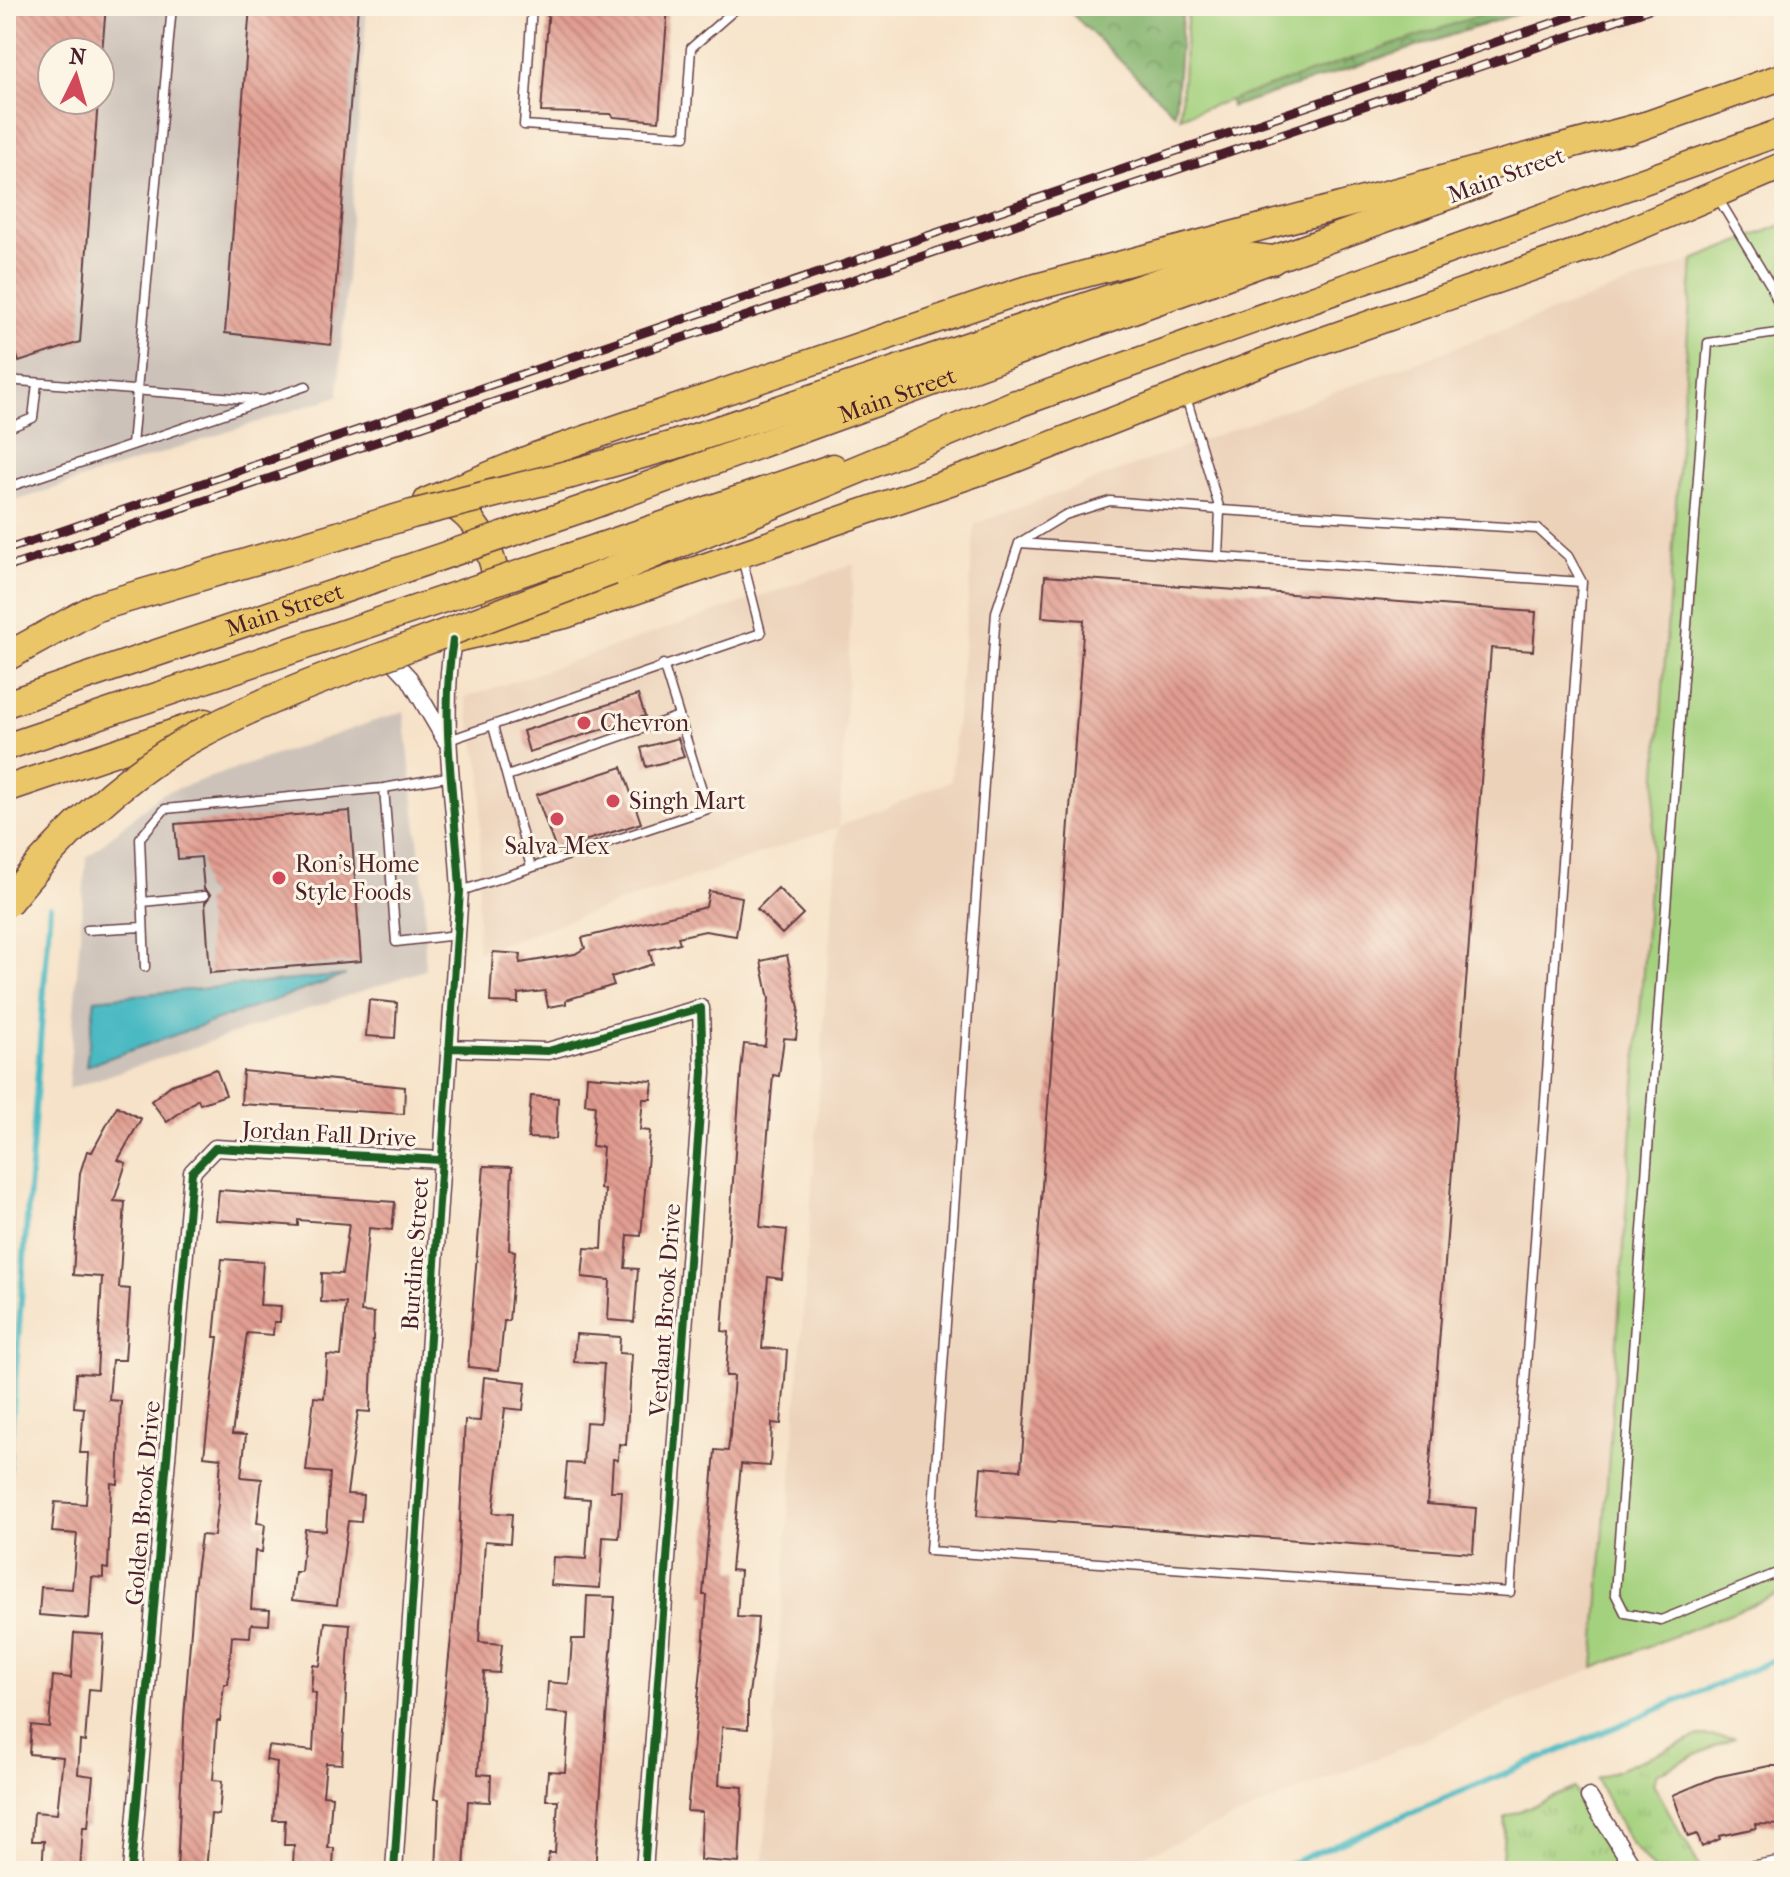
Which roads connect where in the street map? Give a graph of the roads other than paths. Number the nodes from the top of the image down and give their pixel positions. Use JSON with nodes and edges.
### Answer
{"nodes":[{"id":1,"x":172,"y":6,"type":"edge"},
{"id":2,"x":532,"y":6,"type":"edge"},
{"id":3,"x":739,"y":6,"type":"edge"},
{"id":4,"x":1784,"y":76,"type":"edge"},
{"id":5,"x":1645,"y":125,"type":"junction"},
{"id":6,"x":1784,"y":131,"type":"edge"},
{"id":7,"x":1784,"y":165,"type":"edge"},
{"id":8,"x":1716,"y":194,"type":"junction"},
{"id":9,"x":1272,"y":260,"type":"junction"},
{"id":10,"x":1771,"y":286,"type":"junction"},
{"id":11,"x":1784,"y":290,"type":"edge"},
{"id":12,"x":1784,"y":317,"type":"edge"},
{"id":13,"x":1784,"y":332,"type":"edge"},
{"id":14,"x":6,"y":380,"type":"edge"},
{"id":15,"x":37,"y":383,"type":"junction"},
{"id":16,"x":306,"y":386,"type":"dead end"},
{"id":17,"x":137,"y":391,"type":"junction"},
{"id":18,"x":1185,"y":392,"type":"junction"},
{"id":19,"x":265,"y":400,"type":"junction"},
{"id":20,"x":1016,"y":404,"type":"joint"},
{"id":21,"x":6,"y":429,"type":"edge"},
{"id":22,"x":132,"y":445,"type":"junction"},
{"id":23,"x":6,"y":488,"type":"edge"},
{"id":24,"x":419,"y":504,"type":"junction"},
{"id":25,"x":1220,"y":510,"type":"junction"},
{"id":26,"x":1019,"y":543,"type":"junction"},
{"id":27,"x":741,"y":554,"type":"junction"},
{"id":28,"x":1218,"y":556,"type":"junction"},
{"id":29,"x":606,"y":558,"type":"junction"},
{"id":30,"x":1582,"y":582,"type":"junction"},
{"id":31,"x":458,"y":639,"type":"junction"},
{"id":32,"x":6,"y":650,"type":"edge"},
{"id":33,"x":6,"y":657,"type":"edge"},
{"id":34,"x":392,"y":660,"type":"junction"},
{"id":35,"x":663,"y":664,"type":"junction"},
{"id":36,"x":6,"y":704,"type":"edge"},
{"id":37,"x":679,"y":716,"type":"junction"},
{"id":38,"x":493,"y":726,"type":"junction"},
{"id":39,"x":446,"y":741,"type":"junction"},
{"id":40,"x":6,"y":747,"type":"edge"},
{"id":41,"x":452,"y":776,"type":"junction"},
{"id":42,"x":507,"y":776,"type":"junction"},
{"id":43,"x":384,"y":788,"type":"junction"},
{"id":44,"x":6,"y":789,"type":"edge"},
{"id":45,"x":531,"y":867,"type":"junction"},
{"id":46,"x":460,"y":891,"type":"junction"},
{"id":47,"x":204,"y":896,"type":"dead end"},
{"id":48,"x":142,"y":902,"type":"junction"},
{"id":49,"x":6,"y":904,"type":"edge"},
{"id":50,"x":143,"y":927,"type":"junction"},
{"id":51,"x":87,"y":930,"type":"dead end"},
{"id":52,"x":457,"y":935,"type":"junction"},
{"id":53,"x":145,"y":967,"type":"dead end"},
{"id":54,"x":449,"y":1048,"type":"junction"},
{"id":55,"x":215,"y":1148,"type":"joint"},
{"id":56,"x":441,"y":1160,"type":"junction"},
{"id":57,"x":1784,"y":1570,"type":"edge"},
{"id":58,"x":1589,"y":1797,"type":"dead end"},
{"id":59,"x":1784,"y":1864,"type":"edge"},
{"id":60,"x":131,"y":1871,"type":"edge"},
{"id":61,"x":394,"y":1871,"type":"edge"},
{"id":62,"x":644,"y":1871,"type":"edge"},
{"id":63,"x":1636,"y":1871,"type":"edge"},
{"id":64,"x":1743,"y":1871,"type":"edge"}],
"edges":[{"from":1,"to":17,"type":"lane"},
{"from":2,"to":3,"type":"lane"},
{"from":4,"to":5,"type":"highway","name":"Main Street"},
{"from":5,"to":9,"type":"highway","name":"Main Street"},
{"from":5,"to":24,"type":"highway"},
{"from":6,"to":20,"type":"highway"},
{"from":7,"to":8,"type":"highway"},
{"from":8,"to":10,"type":"lane"},
{"from":8,"to":18,"type":"highway"},
{"from":9,"to":33,"type":"highway","bridge":true},
{"from":9,"to":36,"type":"highway","name":"Main Street","bridge":true},
{"from":10,"to":11,"type":"lane"},
{"from":10,"to":12,"type":"lane"},
{"from":13,"to":57,"type":"lane"},
{"from":14,"to":15,"type":"lane"},
{"from":15,"to":17,"type":"lane"},
{"from":15,"to":21,"type":"lane"},
{"from":16,"to":19,"type":"lane"},
{"from":17,"to":19,"type":"lane"},
{"from":17,"to":22,"type":"lane"},
{"from":18,"to":25,"type":"lane"},
{"from":18,"to":27,"type":"highway"},
{"from":19,"to":22,"type":"lane"},
{"from":20,"to":29,"type":"highway"},
{"from":22,"to":23,"type":"lane"},
{"from":24,"to":31,"type":"highway"},
{"from":24,"to":32,"type":"highway"},
{"from":25,"to":26,"type":"lane"},
{"from":25,"to":28,"type":"lane"},
{"from":25,"to":30,"type":"lane"},
{"from":26,"to":28,"type":"lane"},
{"from":26,"to":30,"type":"lane"},
{"from":27,"to":31,"type":"highway"},
{"from":27,"to":35,"type":"lane"},
{"from":28,"to":30,"type":"lane"},
{"from":29,"to":40,"type":"highway","name":"Main Street","bridge":true},
{"from":29,"to":49,"type":"highway","bridge":true},
{"from":31,"to":34,"type":"highway"},
{"from":31,"to":39,"type":"street","name":"Burdine Street"},
{"from":34,"to":39,"type":"street","name":"Burdine Street"},
{"from":34,"to":44,"type":"highway"},
{"from":35,"to":37,"type":"lane"},
{"from":35,"to":38,"type":"lane"},
{"from":37,"to":42,"type":"lane"},
{"from":37,"to":45,"type":"lane"},
{"from":38,"to":39,"type":"lane"},
{"from":38,"to":42,"type":"lane"},
{"from":39,"to":41,"type":"street","name":"Burdine Street"},
{"from":41,"to":43,"type":"lane"},
{"from":41,"to":46,"type":"street","name":"Burdine Street"},
{"from":42,"to":45,"type":"lane"},
{"from":43,"to":48,"type":"lane"},
{"from":43,"to":52,"type":"lane"},
{"from":45,"to":46,"type":"lane"},
{"from":46,"to":52,"type":"street","name":"Burdine Street"},
{"from":47,"to":48,"type":"lane"},
{"from":48,"to":50,"type":"lane"},
{"from":50,"to":51,"type":"lane"},
{"from":50,"to":53,"type":"lane"},
{"from":52,"to":54,"type":"street","name":"Burdine Street"},
{"from":54,"to":56,"type":"street","name":"Burdine Street"},
{"from":54,"to":62,"type":"street","name":"Verdant Brook Drive"},
{"from":55,"to":56,"type":"street","name":"Jordan Fall Drive"},
{"from":55,"to":60,"type":"street","name":"Golden Brook Drive"},
{"from":56,"to":61,"type":"street","name":"Burdine Street"},
{"from":58,"to":63,"type":"street"},
{"from":59,"to":64,"type":"street"}]}
